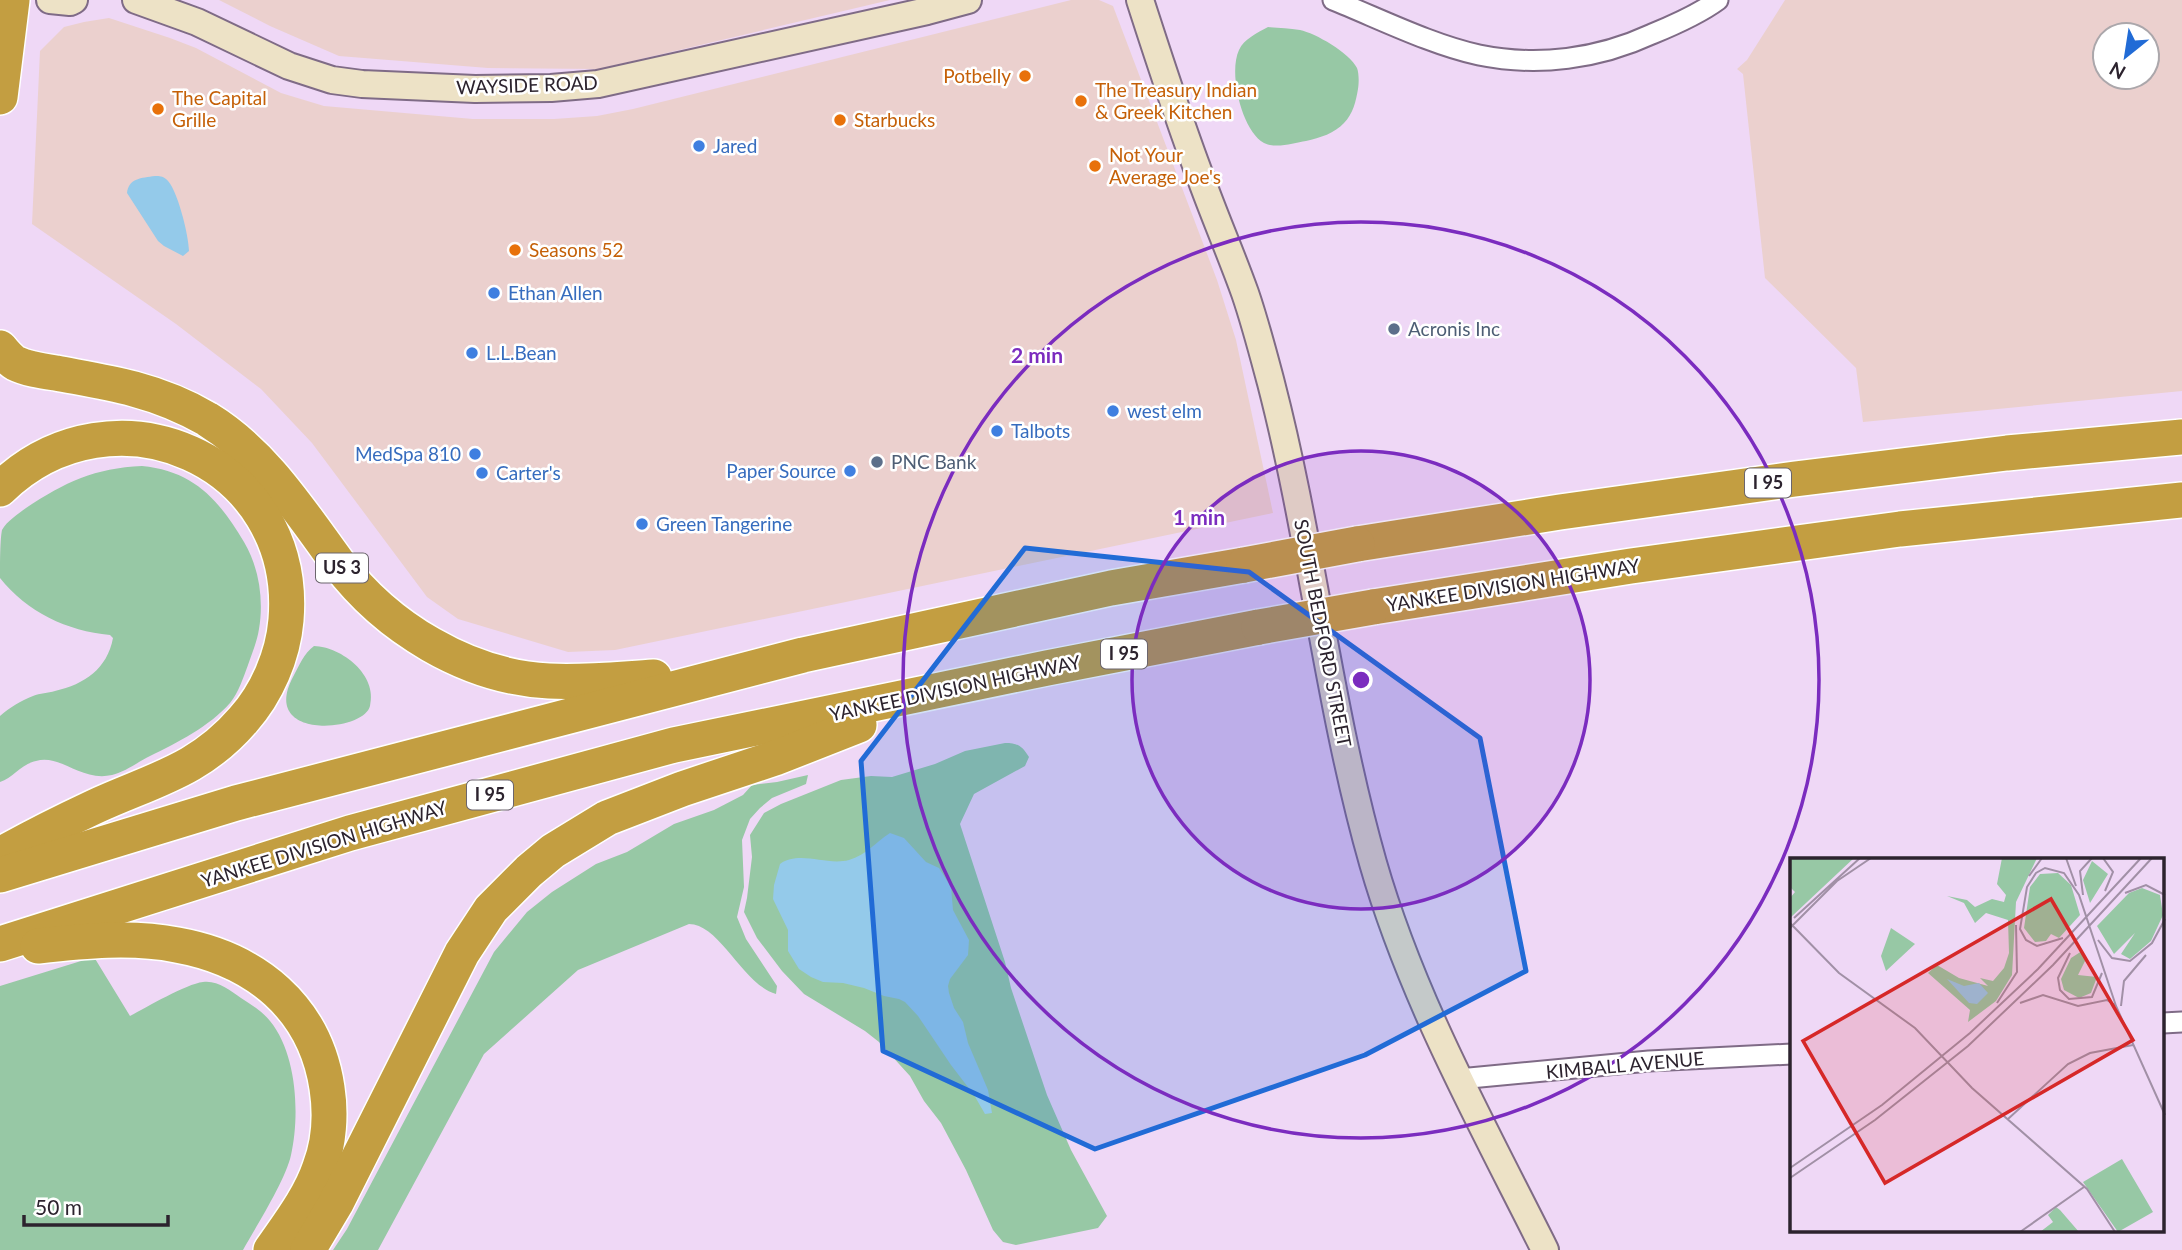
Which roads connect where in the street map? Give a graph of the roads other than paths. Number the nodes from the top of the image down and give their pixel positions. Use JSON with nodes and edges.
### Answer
{"nodes":[{"id":1,"x":12,"y":0,"type":"edge"},
{"id":2,"x":50,"y":0,"type":"edge"},
{"id":3,"x":75,"y":0,"type":"edge"},
{"id":4,"x":136,"y":0,"type":"edge"},
{"id":5,"x":968,"y":0,"type":"edge"},
{"id":6,"x":1140,"y":0,"type":"edge"},
{"id":7,"x":1333,"y":0,"type":"edge"},
{"id":8,"x":1718,"y":0,"type":"edge"},
{"id":9,"x":0,"y":97,"type":"edge"},
{"id":10,"x":0,"y":348,"type":"edge"},
{"id":11,"x":2182,"y":437,"type":"edge"},
{"id":12,"x":0,"y":489,"type":"edge"},
{"id":13,"x":2182,"y":500,"type":"edge"},
{"id":14,"x":731,"y":673,"type":"junction"},
{"id":15,"x":989,"y":681,"type":"junction"},
{"id":16,"x":0,"y":855,"type":"edge"},
{"id":17,"x":0,"y":875,"type":"edge"},
{"id":18,"x":0,"y":944,"type":"edge"},
{"id":19,"x":0,"y":950,"type":"edge"},
{"id":20,"x":2182,"y":1022,"type":"edge"},
{"id":21,"x":2164,"y":1023,"type":"edge"},
{"id":22,"x":1790,"y":1054,"type":"edge"},
{"id":23,"x":1459,"y":1079,"type":"junction"},
{"id":24,"x":271,"y":1250,"type":"edge"},
{"id":25,"x":308,"y":1250,"type":"edge"},
{"id":26,"x":1545,"y":1250,"type":"edge"}],
"edges":[{"from":1,"to":9,"type":"highway"},
{"from":2,"to":3,"type":"main road"},
{"from":4,"to":5,"type":"main road","name":"WAYSIDE ROAD"},
{"from":6,"to":23,"type":"main road","name":"SOUTH BEDFORD STREET"},
{"from":7,"to":8,"type":"street"},
{"from":10,"to":14,"type":"highway","number":"US 3"},
{"from":11,"to":14,"type":"highway","number":"I 95","bridge":true},
{"from":12,"to":16,"type":"highway"},
{"from":13,"to":15,"type":"highway","name":"YANKEE DIVISION HIGHWAY","number":"I 95","bridge":true},
{"from":14,"to":17,"type":"highway","number":"I 95"},
{"from":15,"to":18,"type":"highway","name":"YANKEE DIVISION HIGHWAY","number":"I 95"},
{"from":15,"to":25,"type":"highway"},
{"from":19,"to":24,"type":"highway"},
{"from":20,"to":21,"type":"street"},
{"from":22,"to":23,"type":"street","name":"KIMBALL AVENUE"},
{"from":23,"to":26,"type":"main road","name":"SOUTH BEDFORD STREET"}]}
